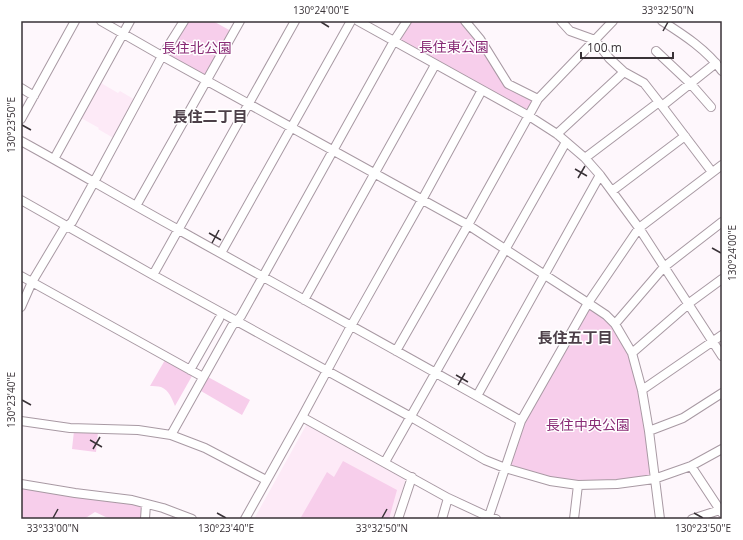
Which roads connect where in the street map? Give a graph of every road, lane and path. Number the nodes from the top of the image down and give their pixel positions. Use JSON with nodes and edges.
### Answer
{"nodes":[{"id":1,"x":75,"y":21,"type":"edge"},
{"id":2,"x":101,"y":21,"type":"edge"},
{"id":3,"x":130,"y":21,"type":"edge"},
{"id":4,"x":184,"y":21,"type":"edge"},
{"id":5,"x":240,"y":21,"type":"edge"},
{"id":6,"x":295,"y":21,"type":"edge"},
{"id":7,"x":351,"y":21,"type":"edge"},
{"id":8,"x":358,"y":21,"type":"edge"},
{"id":9,"x":407,"y":21,"type":"edge"},
{"id":10,"x":465,"y":21,"type":"edge"},
{"id":11,"x":561,"y":21,"type":"edge"},
{"id":12,"x":613,"y":21,"type":"edge"},
{"id":13,"x":662,"y":21,"type":"edge"},
{"id":14,"x":123,"y":33,"type":"junction"},
{"id":15,"x":596,"y":40,"type":"junction"},
{"id":16,"x":394,"y":41,"type":"junction"},
{"id":17,"x":656,"y":51,"type":"dead end"},
{"id":18,"x":162,"y":56,"type":"junction"},
{"id":19,"x":716,"y":63,"type":"junction"},
{"id":20,"x":435,"y":65,"type":"junction"},
{"id":21,"x":722,"y":71,"type":"edge"},
{"id":22,"x":624,"y":72,"type":"junction"},
{"id":23,"x":206,"y":80,"type":"junction"},
{"id":24,"x":690,"y":83,"type":"junction"},
{"id":25,"x":21,"y":88,"type":"edge"},
{"id":26,"x":482,"y":90,"type":"junction"},
{"id":27,"x":34,"y":96,"type":"junction"},
{"id":28,"x":538,"y":99,"type":"junction"},
{"id":29,"x":248,"y":104,"type":"junction"},
{"id":30,"x":661,"y":104,"type":"junction"},
{"id":31,"x":711,"y":107,"type":"dead end"},
{"id":32,"x":529,"y":116,"type":"junction"},
{"id":33,"x":21,"y":119,"type":"edge"},
{"id":34,"x":291,"y":128,"type":"junction"},
{"id":35,"x":557,"y":134,"type":"junction"},
{"id":36,"x":685,"y":136,"type":"junction"},
{"id":37,"x":21,"y":141,"type":"edge"},
{"id":38,"x":566,"y":142,"type":"junction"},
{"id":39,"x":333,"y":151,"type":"junction"},
{"id":40,"x":585,"y":158,"type":"junction"},
{"id":41,"x":54,"y":159,"type":"junction"},
{"id":42,"x":722,"y":164,"type":"edge"},
{"id":43,"x":712,"y":172,"type":"junction"},
{"id":44,"x":375,"y":173,"type":"junction"},
{"id":45,"x":600,"y":175,"type":"junction"},
{"id":46,"x":94,"y":182,"type":"junction"},
{"id":47,"x":612,"y":191,"type":"junction"},
{"id":48,"x":21,"y":200,"type":"edge"},
{"id":49,"x":422,"y":200,"type":"junction"},
{"id":50,"x":136,"y":206,"type":"junction"},
{"id":51,"x":722,"y":222,"type":"edge"},
{"id":52,"x":468,"y":225,"type":"junction"},
{"id":53,"x":68,"y":226,"type":"junction"},
{"id":54,"x":639,"y":228,"type":"junction"},
{"id":55,"x":179,"y":230,"type":"junction"},
{"id":56,"x":506,"y":250,"type":"junction"},
{"id":57,"x":221,"y":253,"type":"junction"},
{"id":58,"x":664,"y":267,"type":"junction"},
{"id":59,"x":153,"y":275,"type":"junction"},
{"id":60,"x":544,"y":275,"type":"junction"},
{"id":61,"x":21,"y":276,"type":"edge"},
{"id":62,"x":262,"y":277,"type":"junction"},
{"id":63,"x":722,"y":279,"type":"edge"},
{"id":64,"x":32,"y":282,"type":"junction"},
{"id":65,"x":304,"y":300,"type":"junction"},
{"id":66,"x":588,"y":302,"type":"junction"},
{"id":67,"x":689,"y":304,"type":"junction"},
{"id":68,"x":21,"y":307,"type":"edge"},
{"id":69,"x":219,"y":319,"type":"dead end"},
{"id":70,"x":237,"y":321,"type":"junction"},
{"id":71,"x":615,"y":324,"type":"junction"},
{"id":72,"x":351,"y":326,"type":"junction"},
{"id":73,"x":722,"y":335,"type":"edge"},
{"id":74,"x":713,"y":342,"type":"junction"},
{"id":75,"x":396,"y":351,"type":"junction"},
{"id":76,"x":632,"y":353,"type":"junction"},
{"id":77,"x":722,"y":356,"type":"edge"},
{"id":78,"x":190,"y":370,"type":"junction"},
{"id":79,"x":327,"y":371,"type":"junction"},
{"id":80,"x":436,"y":373,"type":"junction"},
{"id":81,"x":203,"y":377,"type":"junction"},
{"id":82,"x":642,"y":390,"type":"junction"},
{"id":83,"x":722,"y":393,"type":"edge"},
{"id":84,"x":477,"y":396,"type":"junction"},
{"id":85,"x":302,"y":417,"type":"junction"},
{"id":86,"x":411,"y":417,"type":"junction"},
{"id":87,"x":21,"y":421,"type":"edge"},
{"id":88,"x":521,"y":421,"type":"junction"},
{"id":89,"x":649,"y":432,"type":"junction"},
{"id":90,"x":171,"y":435,"type":"junction"},
{"id":91,"x":722,"y":449,"type":"edge"},
{"id":92,"x":385,"y":462,"type":"junction"},
{"id":93,"x":691,"y":466,"type":"junction"},
{"id":94,"x":505,"y":468,"type":"junction"},
{"id":95,"x":412,"y":477,"type":"junction"},
{"id":96,"x":656,"y":478,"type":"junction"},
{"id":97,"x":266,"y":480,"type":"junction"},
{"id":98,"x":21,"y":484,"type":"edge"},
{"id":99,"x":578,"y":485,"type":"junction"},
{"id":100,"x":448,"y":498,"type":"junction"},
{"id":101,"x":146,"y":504,"type":"junction"},
{"id":102,"x":721,"y":511,"type":"edge"},
{"id":103,"x":491,"y":518,"type":"edge"},
{"id":104,"x":146,"y":519,"type":"edge"},
{"id":105,"x":192,"y":519,"type":"edge"},
{"id":106,"x":245,"y":519,"type":"edge"},
{"id":107,"x":398,"y":519,"type":"edge"},
{"id":108,"x":442,"y":519,"type":"edge"},
{"id":109,"x":574,"y":519,"type":"edge"},
{"id":110,"x":660,"y":519,"type":"edge"},
{"id":111,"x":692,"y":519,"type":"edge"}],
"edges":[{"from":1,"to":27,"type":"street"},
{"from":2,"to":14,"type":"street"},
{"from":3,"to":14,"type":"street"},
{"from":4,"to":18,"type":"street"},
{"from":5,"to":23,"type":"street"},
{"from":6,"to":29,"type":"street"},
{"from":7,"to":34,"type":"street"},
{"from":8,"to":16,"type":"street"},
{"from":9,"to":16,"type":"street"},
{"from":10,"to":28,"type":"street"},
{"from":11,"to":15,"type":"street"},
{"from":12,"to":15,"type":"street"},
{"from":13,"to":19,"type":"street"},
{"from":14,"to":18,"type":"street"},
{"from":14,"to":41,"type":"street"},
{"from":15,"to":22,"type":"street"},
{"from":15,"to":28,"type":"street"},
{"from":16,"to":20,"type":"street"},
{"from":16,"to":39,"type":"street"},
{"from":17,"to":24,"type":"street"},
{"from":18,"to":23,"type":"street"},
{"from":18,"to":46,"type":"street"},
{"from":19,"to":21,"type":"street"},
{"from":19,"to":24,"type":"street"},
{"from":20,"to":26,"type":"street"},
{"from":20,"to":44,"type":"street"},
{"from":22,"to":30,"type":"street"},
{"from":22,"to":35,"type":"street"},
{"from":23,"to":29,"type":"street"},
{"from":23,"to":50,"type":"street"},
{"from":24,"to":30,"type":"street"},
{"from":24,"to":31,"type":"street"},
{"from":25,"to":27,"type":"street"},
{"from":26,"to":32,"type":"street"},
{"from":26,"to":49,"type":"street"},
{"from":27,"to":33,"type":"street"},
{"from":28,"to":32,"type":"street"},
{"from":29,"to":34,"type":"street"},
{"from":29,"to":55,"type":"street"},
{"from":30,"to":36,"type":"street"},
{"from":30,"to":40,"type":"street"},
{"from":32,"to":35,"type":"street"},
{"from":32,"to":52,"type":"street"},
{"from":34,"to":39,"type":"street"},
{"from":34,"to":57,"type":"street"},
{"from":35,"to":38,"type":"street"},
{"from":36,"to":43,"type":"street"},
{"from":36,"to":47,"type":"street"},
{"from":37,"to":41,"type":"street"},
{"from":38,"to":40,"type":"street"},
{"from":38,"to":56,"type":"street"},
{"from":39,"to":44,"type":"street"},
{"from":39,"to":62,"type":"street"},
{"from":40,"to":45,"type":"street"},
{"from":41,"to":46,"type":"street"},
{"from":42,"to":43,"type":"street"},
{"from":43,"to":54,"type":"street"},
{"from":44,"to":49,"type":"street"},
{"from":44,"to":65,"type":"street"},
{"from":45,"to":47,"type":"street"},
{"from":45,"to":60,"type":"street"},
{"from":46,"to":50,"type":"street"},
{"from":46,"to":53,"type":"street"},
{"from":47,"to":54,"type":"street"},
{"from":48,"to":53,"type":"street"},
{"from":49,"to":52,"type":"street"},
{"from":49,"to":72,"type":"street"},
{"from":50,"to":55,"type":"street"},
{"from":51,"to":58,"type":"street"},
{"from":52,"to":56,"type":"street"},
{"from":52,"to":75,"type":"street"},
{"from":53,"to":59,"type":"street"},
{"from":53,"to":64,"type":"street"},
{"from":54,"to":58,"type":"street"},
{"from":54,"to":66,"type":"street"},
{"from":55,"to":57,"type":"street"},
{"from":55,"to":59,"type":"street"},
{"from":56,"to":60,"type":"street"},
{"from":56,"to":80,"type":"street"},
{"from":57,"to":62,"type":"street"},
{"from":58,"to":67,"type":"street"},
{"from":58,"to":71,"type":"street"},
{"from":59,"to":70,"type":"street"},
{"from":60,"to":66,"type":"street"},
{"from":60,"to":84,"type":"street"},
{"from":61,"to":64,"type":"street"},
{"from":62,"to":65,"type":"street"},
{"from":62,"to":70,"type":"street"},
{"from":63,"to":67,"type":"street"},
{"from":64,"to":68,"type":"street"},
{"from":64,"to":78,"type":"street"},
{"from":65,"to":72,"type":"street"},
{"from":66,"to":71,"type":"street"},
{"from":66,"to":88,"type":"street"},
{"from":67,"to":74,"type":"street"},
{"from":67,"to":76,"type":"street"},
{"from":69,"to":78,"type":"street"},
{"from":70,"to":79,"type":"street"},
{"from":70,"to":81,"type":"street"},
{"from":71,"to":76,"type":"street"},
{"from":72,"to":75,"type":"street"},
{"from":72,"to":79,"type":"street"},
{"from":73,"to":74,"type":"street"},
{"from":74,"to":77,"type":"street"},
{"from":74,"to":82,"type":"street"},
{"from":75,"to":80,"type":"street"},
{"from":76,"to":82,"type":"street"},
{"from":78,"to":81,"type":"street"},
{"from":79,"to":85,"type":"street"},
{"from":79,"to":86,"type":"street"},
{"from":80,"to":84,"type":"street"},
{"from":80,"to":86,"type":"street"},
{"from":81,"to":90,"type":"street"},
{"from":82,"to":89,"type":"street"},
{"from":83,"to":89,"type":"street"},
{"from":84,"to":88,"type":"street"},
{"from":85,"to":92,"type":"street"},
{"from":85,"to":97,"type":"street"},
{"from":86,"to":92,"type":"street"},
{"from":86,"to":94,"type":"street"},
{"from":87,"to":90,"type":"street"},
{"from":88,"to":94,"type":"street"},
{"from":89,"to":96,"type":"street"},
{"from":90,"to":97,"type":"street"},
{"from":91,"to":93,"type":"street"},
{"from":92,"to":95,"type":"street"},
{"from":93,"to":96,"type":"street"},
{"from":93,"to":102,"type":"street"},
{"from":94,"to":99,"type":"street"},
{"from":94,"to":103,"type":"street"},
{"from":95,"to":100,"type":"street"},
{"from":95,"to":107,"type":"street"},
{"from":96,"to":99,"type":"street"},
{"from":96,"to":110,"type":"street"},
{"from":97,"to":106,"type":"street"},
{"from":98,"to":101,"type":"street"},
{"from":99,"to":109,"type":"street"},
{"from":100,"to":103,"type":"street"},
{"from":100,"to":108,"type":"street"},
{"from":101,"to":104,"type":"street"},
{"from":101,"to":105,"type":"street"},
{"from":102,"to":111,"type":"street"}]}
